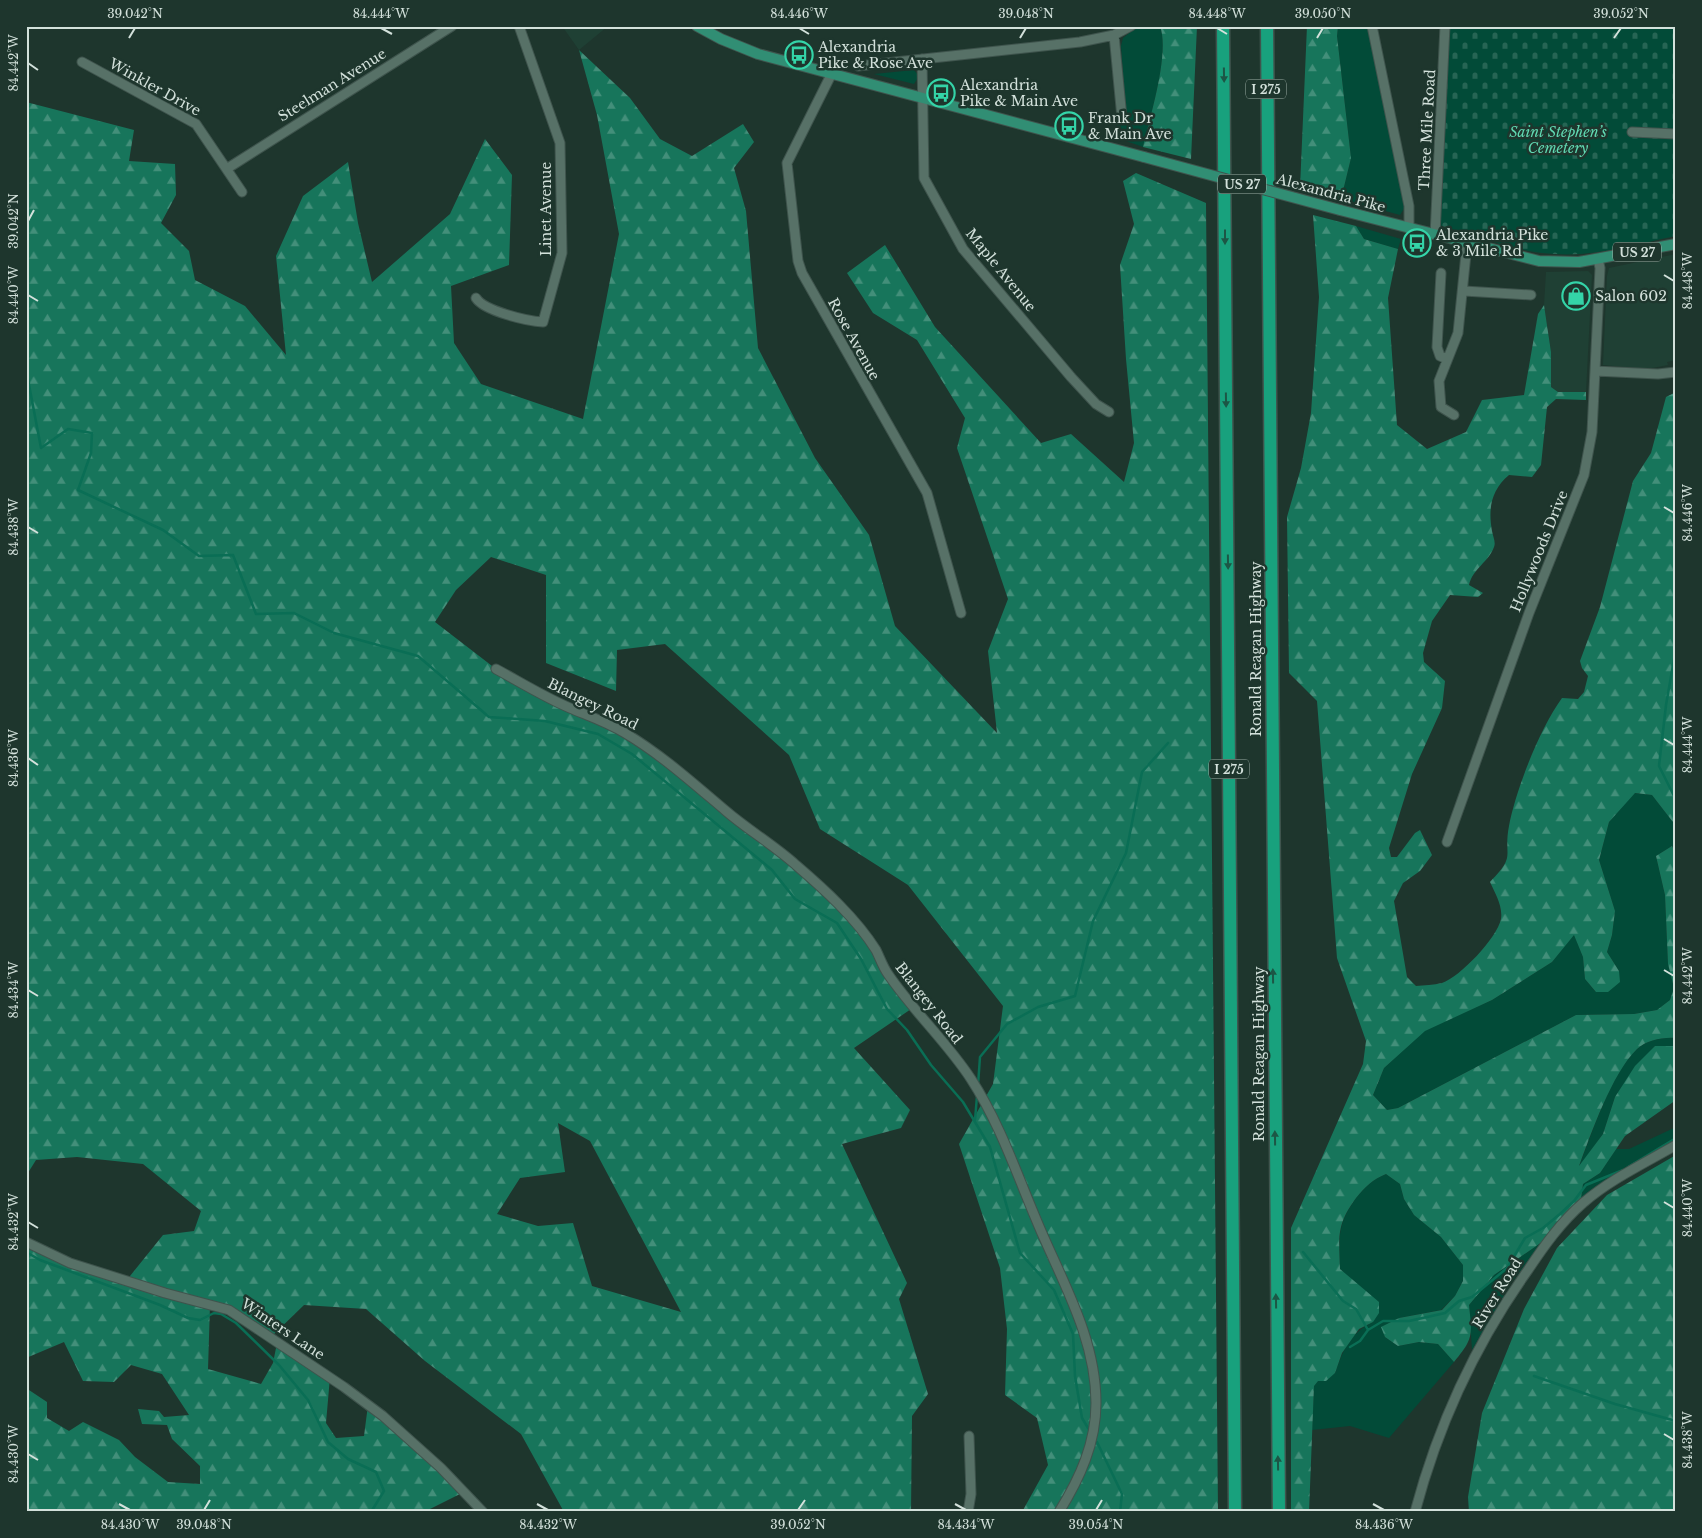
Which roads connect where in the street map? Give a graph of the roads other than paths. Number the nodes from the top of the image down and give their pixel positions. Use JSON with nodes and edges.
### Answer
{"nodes":[{"id":1,"x":452,"y":26,"type":"edge"},
{"id":2,"x":519,"y":26,"type":"edge"},
{"id":3,"x":697,"y":26,"type":"edge"},
{"id":4,"x":1131,"y":26,"type":"edge"},
{"id":5,"x":1223,"y":26,"type":"edge"},
{"id":6,"x":1267,"y":26,"type":"edge"},
{"id":7,"x":1372,"y":26,"type":"edge"},
{"id":8,"x":1445,"y":26,"type":"edge"},
{"id":9,"x":1114,"y":35,"type":"junction"},
{"id":10,"x":922,"y":60,"type":"junction"},
{"id":11,"x":82,"y":62,"type":"dead end"},
{"id":12,"x":858,"y":66,"type":"dead end"},
{"id":13,"x":832,"y":74,"type":"junction"},
{"id":14,"x":925,"y":98,"type":"junction"},
{"id":15,"x":1122,"y":118,"type":"dead end"},
{"id":16,"x":1632,"y":132,"type":"dead end"},
{"id":17,"x":1676,"y":134,"type":"edge"},
{"id":18,"x":228,"y":168,"type":"junction"},
{"id":19,"x":242,"y":192,"type":"dead end"},
{"id":20,"x":1409,"y":228,"type":"junction"},
{"id":21,"x":1435,"y":234,"type":"junction"},
{"id":22,"x":1468,"y":244,"type":"junction"},
{"id":23,"x":1676,"y":244,"type":"edge"},
{"id":24,"x":1598,"y":260,"type":"junction"},
{"id":25,"x":1441,"y":273,"type":"dead end"},
{"id":26,"x":1464,"y":291,"type":"junction"},
{"id":27,"x":1531,"y":295,"type":"dead end"},
{"id":28,"x":476,"y":298,"type":"dead end"},
{"id":29,"x":1438,"y":339,"type":"junction"},
{"id":30,"x":1455,"y":339,"type":"junction"},
{"id":31,"x":1447,"y":360,"type":"junction"},
{"id":32,"x":1595,"y":371,"type":"junction"},
{"id":33,"x":1676,"y":372,"type":"edge"},
{"id":34,"x":1110,"y":412,"type":"dead end"},
{"id":35,"x":1454,"y":415,"type":"dead end"},
{"id":36,"x":961,"y":613,"type":"dead end"},
{"id":37,"x":496,"y":669,"type":"dead end"},
{"id":38,"x":1447,"y":842,"type":"dead end"},
{"id":39,"x":1676,"y":1145,"type":"edge"},
{"id":40,"x":26,"y":1242,"type":"edge"},
{"id":41,"x":969,"y":1436,"type":"dead end"},
{"id":42,"x":483,"y":1512,"type":"edge"},
{"id":43,"x":968,"y":1512,"type":"edge"},
{"id":44,"x":1059,"y":1512,"type":"edge"},
{"id":45,"x":1235,"y":1512,"type":"edge"},
{"id":46,"x":1279,"y":1512,"type":"edge"},
{"id":47,"x":1415,"y":1512,"type":"edge"}],
"edges":[{"from":1,"to":18,"type":"street","name":"Steelman Avenue"},
{"from":2,"to":28,"type":"street","name":"Linet Avenue"},
{"from":3,"to":13,"type":"main road","name":"Alexandria Pike","number":"US 27"},
{"from":4,"to":9,"type":"street"},
{"from":5,"to":45,"type":"highway","name":"Ronald Reagan Highway","number":"I 275","one_way":true},
{"from":46,"to":6,"type":"highway","name":"Ronald Reagan Highway","number":"I 275","one_way":true},
{"from":7,"to":20,"type":"street"},
{"from":8,"to":21,"type":"street","name":"Three Mile Road"},
{"from":9,"to":10,"type":"street"},
{"from":9,"to":15,"type":"street"},
{"from":10,"to":12,"type":"street"},
{"from":10,"to":14,"type":"street","name":"Maple Avenue"},
{"from":11,"to":18,"type":"street","name":"Winkler Drive"},
{"from":13,"to":14,"type":"main road","name":"Alexandria Pike","number":"US 27"},
{"from":13,"to":36,"type":"street","name":"Rose Avenue"},
{"from":14,"to":20,"type":"main road","name":"Alexandria Pike","number":"US 27","bridge":true},
{"from":14,"to":34,"type":"street","name":"Maple Avenue"},
{"from":16,"to":17,"type":"street"},
{"from":18,"to":19,"type":"street","name":"Winkler Drive"},
{"from":20,"to":21,"type":"main road","name":"Alexandria Pike","number":"US 27"},
{"from":21,"to":22,"type":"main road","name":"Alexandria Pike","number":"US 27"},
{"from":22,"to":24,"type":"main road","name":"Alexandria Pike","number":"US 27"},
{"from":22,"to":26,"type":"street"},
{"from":23,"to":24,"type":"main road","name":"Alexandria Pike","number":"US 27"},
{"from":24,"to":32,"type":"street","name":"Hollywoods Drive"},
{"from":25,"to":29,"type":"street"},
{"from":26,"to":27,"type":"street"},
{"from":26,"to":30,"type":"street"},
{"from":29,"to":30,"type":"street"},
{"from":29,"to":31,"type":"street"},
{"from":30,"to":31,"type":"street"},
{"from":31,"to":35,"type":"street"},
{"from":32,"to":33,"type":"street"},
{"from":32,"to":38,"type":"street","name":"Hollywoods Drive"},
{"from":37,"to":44,"type":"street","name":"Blangey Road"},
{"from":39,"to":47,"type":"street","name":"River Road"},
{"from":40,"to":42,"type":"street","name":"Winters Lane"},
{"from":41,"to":43,"type":"street"}]}
